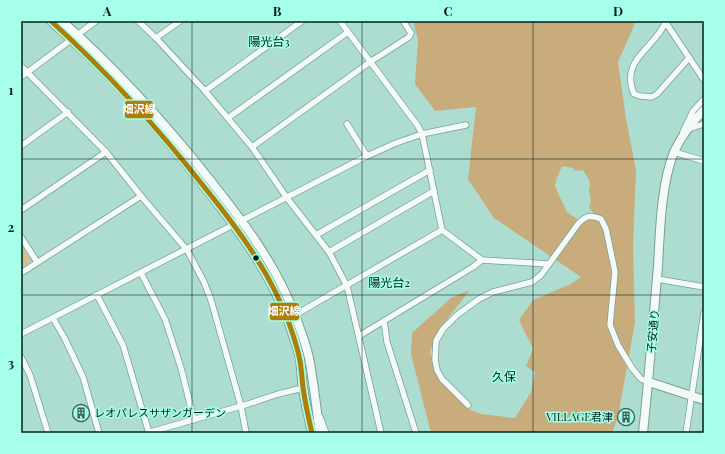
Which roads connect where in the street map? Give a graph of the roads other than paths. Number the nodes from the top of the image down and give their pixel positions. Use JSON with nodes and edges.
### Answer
{"nodes":[{"id":1,"x":51,"y":21,"type":"edge"},
{"id":2,"x":62,"y":21,"type":"edge"},
{"id":3,"x":96,"y":21,"type":"edge"},
{"id":4,"x":138,"y":21,"type":"edge"},
{"id":5,"x":180,"y":21,"type":"edge"},
{"id":6,"x":302,"y":21,"type":"edge"},
{"id":7,"x":340,"y":21,"type":"edge"},
{"id":8,"x":403,"y":21,"type":"edge"},
{"id":9,"x":666,"y":22,"type":"edge"},
{"id":10,"x":348,"y":32,"type":"junction"},
{"id":11,"x":74,"y":37,"type":"junction"},
{"id":12,"x":156,"y":38,"type":"junction"},
{"id":13,"x":689,"y":58,"type":"junction"},
{"id":14,"x":370,"y":62,"type":"junction"},
{"id":15,"x":21,"y":66,"type":"edge"},
{"id":16,"x":27,"y":72,"type":"junction"},
{"id":17,"x":21,"y":77,"type":"edge"},
{"id":18,"x":704,"y":80,"type":"edge"},
{"id":19,"x":205,"y":91,"type":"junction"},
{"id":20,"x":704,"y":98,"type":"edge"},
{"id":21,"x":704,"y":110,"type":"edge"},
{"id":22,"x":68,"y":112,"type":"junction"},
{"id":23,"x":228,"y":118,"type":"junction"},
{"id":24,"x":347,"y":124,"type":"dead end"},
{"id":25,"x":704,"y":124,"type":"edge"},
{"id":26,"x":466,"y":125,"type":"dead end"},
{"id":27,"x":688,"y":129,"type":"junction"},
{"id":28,"x":422,"y":134,"type":"junction"},
{"id":29,"x":680,"y":142,"type":"junction"},
{"id":30,"x":21,"y":146,"type":"edge"},
{"id":31,"x":252,"y":147,"type":"junction"},
{"id":32,"x":106,"y":152,"type":"junction"},
{"id":33,"x":674,"y":152,"type":"junction"},
{"id":34,"x":367,"y":156,"type":"junction"},
{"id":35,"x":704,"y":160,"type":"edge"},
{"id":36,"x":430,"y":170,"type":"junction"},
{"id":37,"x":434,"y":192,"type":"junction"},
{"id":38,"x":141,"y":196,"type":"junction"},
{"id":39,"x":287,"y":198,"type":"junction"},
{"id":40,"x":21,"y":210,"type":"edge"},
{"id":41,"x":238,"y":222,"type":"junction"},
{"id":42,"x":442,"y":230,"type":"junction"},
{"id":43,"x":316,"y":236,"type":"junction"},
{"id":44,"x":21,"y":238,"type":"edge"},
{"id":45,"x":186,"y":250,"type":"junction"},
{"id":46,"x":329,"y":252,"type":"junction"},
{"id":47,"x":482,"y":260,"type":"junction"},
{"id":48,"x":37,"y":262,"type":"junction"},
{"id":49,"x":549,"y":264,"type":"junction"},
{"id":50,"x":141,"y":272,"type":"junction"},
{"id":51,"x":21,"y":273,"type":"edge"},
{"id":52,"x":657,"y":280,"type":"junction"},
{"id":53,"x":347,"y":286,"type":"junction"},
{"id":54,"x":704,"y":287,"type":"edge"},
{"id":55,"x":97,"y":295,"type":"junction"},
{"id":56,"x":704,"y":312,"type":"edge"},
{"id":57,"x":295,"y":315,"type":"junction"},
{"id":58,"x":53,"y":318,"type":"junction"},
{"id":59,"x":384,"y":321,"type":"junction"},
{"id":60,"x":21,"y":334,"type":"edge"},
{"id":61,"x":359,"y":336,"type":"junction"},
{"id":62,"x":21,"y":357,"type":"edge"},
{"id":63,"x":648,"y":382,"type":"junction"},
{"id":64,"x":303,"y":388,"type":"junction"},
{"id":65,"x":691,"y":396,"type":"junction"},
{"id":66,"x":704,"y":400,"type":"edge"},
{"id":67,"x":468,"y":404,"type":"dead end"},
{"id":68,"x":241,"y":406,"type":"junction"},
{"id":69,"x":316,"y":410,"type":"junction"},
{"id":70,"x":194,"y":420,"type":"junction"},
{"id":71,"x":310,"y":420,"type":"junction"},
{"id":72,"x":48,"y":433,"type":"edge"},
{"id":73,"x":99,"y":433,"type":"edge"},
{"id":74,"x":148,"y":433,"type":"edge"},
{"id":75,"x":246,"y":433,"type":"edge"},
{"id":76,"x":307,"y":433,"type":"edge"},
{"id":77,"x":312,"y":433,"type":"edge"},
{"id":78,"x":320,"y":433,"type":"edge"},
{"id":79,"x":326,"y":433,"type":"edge"},
{"id":80,"x":381,"y":433,"type":"edge"},
{"id":81,"x":416,"y":433,"type":"edge"},
{"id":82,"x":643,"y":433,"type":"edge"},
{"id":83,"x":686,"y":433,"type":"edge"}],
"edges":[{"from":1,"to":11,"type":"street"},
{"from":2,"to":11,"type":"street"},
{"from":3,"to":11,"type":"street"},
{"from":4,"to":12,"type":"street"},
{"from":5,"to":12,"type":"street"},
{"from":6,"to":19,"type":"street"},
{"from":7,"to":10,"type":"street"},
{"from":8,"to":14,"type":"street"},
{"from":9,"to":13,"type":"street"},
{"from":9,"to":13,"type":"street"},
{"from":10,"to":14,"type":"street"},
{"from":10,"to":23,"type":"street"},
{"from":11,"to":16,"type":"street"},
{"from":11,"to":41,"type":"street"},
{"from":12,"to":19,"type":"street"},
{"from":13,"to":18,"type":"street"},
{"from":14,"to":28,"type":"street"},
{"from":14,"to":31,"type":"street"},
{"from":15,"to":16,"type":"street"},
{"from":16,"to":17,"type":"street"},
{"from":16,"to":22,"type":"street"},
{"from":19,"to":23,"type":"street"},
{"from":20,"to":29,"type":"street"},
{"from":21,"to":27,"type":"street","name":"子安通り"},
{"from":22,"to":30,"type":"street"},
{"from":22,"to":32,"type":"street"},
{"from":23,"to":31,"type":"street"},
{"from":24,"to":34,"type":"street"},
{"from":25,"to":27,"type":"street"},
{"from":26,"to":28,"type":"street"},
{"from":27,"to":29,"type":"street","name":"子安通り"},
{"from":28,"to":34,"type":"street"},
{"from":28,"to":36,"type":"street"},
{"from":29,"to":33,"type":"street","name":"子安通り"},
{"from":31,"to":39,"type":"street"},
{"from":32,"to":38,"type":"street"},
{"from":32,"to":40,"type":"street"},
{"from":33,"to":35,"type":"street"},
{"from":33,"to":52,"type":"street","name":"子安通り"},
{"from":34,"to":39,"type":"street"},
{"from":36,"to":37,"type":"street"},
{"from":36,"to":43,"type":"street"},
{"from":37,"to":42,"type":"street"},
{"from":37,"to":46,"type":"street"},
{"from":38,"to":45,"type":"street"},
{"from":38,"to":48,"type":"street"},
{"from":39,"to":41,"type":"street"},
{"from":39,"to":43,"type":"street"},
{"from":41,"to":45,"type":"street"},
{"from":41,"to":57,"type":"street"},
{"from":41,"to":64,"type":"street"},
{"from":42,"to":47,"type":"street"},
{"from":42,"to":53,"type":"street"},
{"from":43,"to":46,"type":"street"},
{"from":44,"to":48,"type":"street"},
{"from":45,"to":50,"type":"street"},
{"from":45,"to":68,"type":"street"},
{"from":46,"to":53,"type":"street"},
{"from":47,"to":49,"type":"street"},
{"from":47,"to":59,"type":"street"},
{"from":48,"to":51,"type":"street"},
{"from":49,"to":63,"type":"street"},
{"from":49,"to":67,"type":"street"},
{"from":50,"to":55,"type":"street"},
{"from":50,"to":70,"type":"street"},
{"from":52,"to":54,"type":"street"},
{"from":52,"to":63,"type":"street","name":"子安通り"},
{"from":53,"to":57,"type":"street"},
{"from":53,"to":61,"type":"street"},
{"from":55,"to":58,"type":"street"},
{"from":55,"to":74,"type":"street"},
{"from":56,"to":65,"type":"street"},
{"from":57,"to":69,"type":"street"},
{"from":58,"to":60,"type":"street"},
{"from":58,"to":73,"type":"street"},
{"from":59,"to":61,"type":"street"},
{"from":59,"to":81,"type":"street"},
{"from":61,"to":80,"type":"street"},
{"from":62,"to":72,"type":"street"},
{"from":63,"to":65,"type":"street"},
{"from":63,"to":82,"type":"street","name":"子安通り"},
{"from":64,"to":68,"type":"street"},
{"from":64,"to":71,"type":"street"},
{"from":65,"to":66,"type":"street"},
{"from":65,"to":83,"type":"street"},
{"from":68,"to":70,"type":"street"},
{"from":68,"to":75,"type":"street"},
{"from":69,"to":78,"type":"street"},
{"from":69,"to":79,"type":"street"},
{"from":70,"to":74,"type":"street"},
{"from":71,"to":76,"type":"street"},
{"from":71,"to":77,"type":"street"}]}
